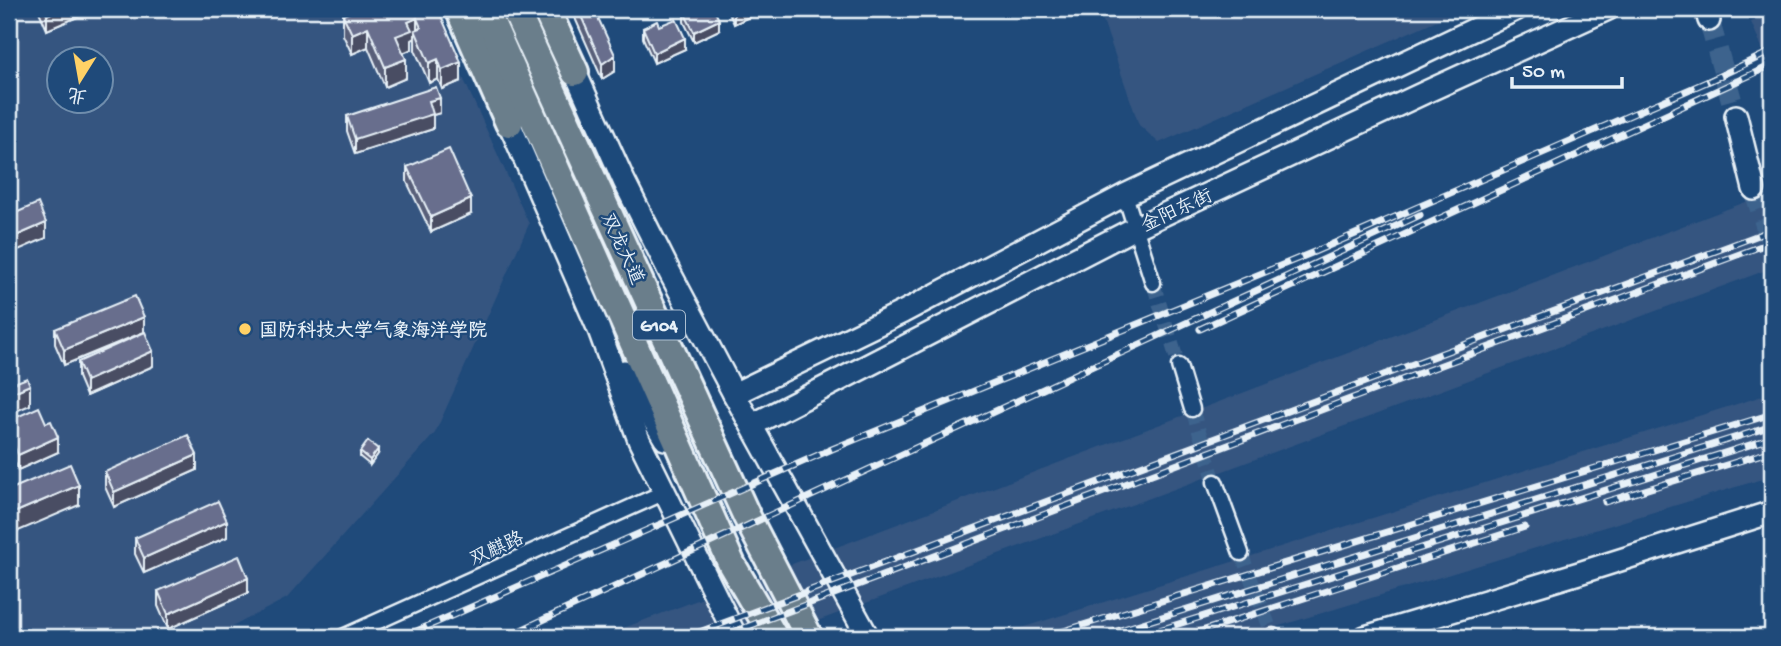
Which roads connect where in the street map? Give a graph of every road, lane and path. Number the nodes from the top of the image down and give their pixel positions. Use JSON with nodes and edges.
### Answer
{"nodes":[{"id":1,"x":459,"y":9,"type":"edge"},
{"id":2,"x":485,"y":9,"type":"edge"},
{"id":3,"x":515,"y":9,"type":"edge"},
{"id":4,"x":546,"y":9,"type":"edge"},
{"id":5,"x":1517,"y":9,"type":"edge"},
{"id":6,"x":1608,"y":9,"type":"edge"},
{"id":7,"x":575,"y":72,"type":"joint"},
{"id":8,"x":1735,"y":116,"type":"tunnel mouth"},
{"id":9,"x":509,"y":123,"type":"joint"},
{"id":10,"x":1755,"y":189,"type":"tunnel mouth"},
{"id":11,"x":1125,"y":195,"type":"junction"},
{"id":12,"x":1135,"y":228,"type":"junction"},
{"id":13,"x":1153,"y":283,"type":"tunnel mouth"},
{"id":14,"x":599,"y":330,"type":"junction"},
{"id":15,"x":1179,"y":366,"type":"tunnel mouth"},
{"id":16,"x":734,"y":394,"type":"junction"},
{"id":17,"x":1192,"y":408,"type":"tunnel mouth"},
{"id":18,"x":752,"y":425,"type":"junction"},
{"id":19,"x":1215,"y":482,"type":"tunnel mouth"},
{"id":20,"x":665,"y":492,"type":"junction"},
{"id":21,"x":705,"y":504,"type":"junction"},
{"id":22,"x":1772,"y":512,"type":"edge"},
{"id":23,"x":1241,"y":553,"type":"tunnel mouth"},
{"id":24,"x":343,"y":637,"type":"edge"},
{"id":25,"x":736,"y":637,"type":"edge"},
{"id":26,"x":774,"y":637,"type":"edge"},
{"id":27,"x":809,"y":637,"type":"edge"},
{"id":28,"x":868,"y":637,"type":"edge"},
{"id":29,"x":1365,"y":637,"type":"edge"}],
"edges":[{"from":1,"to":9,"type":"highway"},
{"from":2,"to":21,"type":"highway","name":"双龙大道","number":"G104"},
{"from":3,"to":27,"type":"highway","name":"双龙大道","number":"G104"},
{"from":4,"to":7,"type":"highway"},
{"from":5,"to":11,"type":"street","name":"金阳东街"},
{"from":6,"to":12,"type":"street","name":"金阳东街"},
{"from":7,"to":16,"type":"street"},
{"from":8,"to":10,"type":"street"},
{"from":9,"to":14,"type":"street"},
{"from":11,"to":12,"type":"street"},
{"from":11,"to":16,"type":"street","name":"金阳东街"},
{"from":12,"to":13,"type":"street"},
{"from":12,"to":18,"type":"street","name":"金阳东街"},
{"from":14,"to":20,"type":"street"},
{"from":14,"to":21,"type":"street"},
{"from":15,"to":17,"type":"street"},
{"from":16,"to":18,"type":"street"},
{"from":18,"to":28,"type":"street"},
{"from":19,"to":23,"type":"street"},
{"from":20,"to":24,"type":"street","name":"双麒路"},
{"from":20,"to":25,"type":"street"},
{"from":21,"to":26,"type":"highway","name":"双龙大道","number":"G104"},
{"from":22,"to":29,"type":"street"}]}
